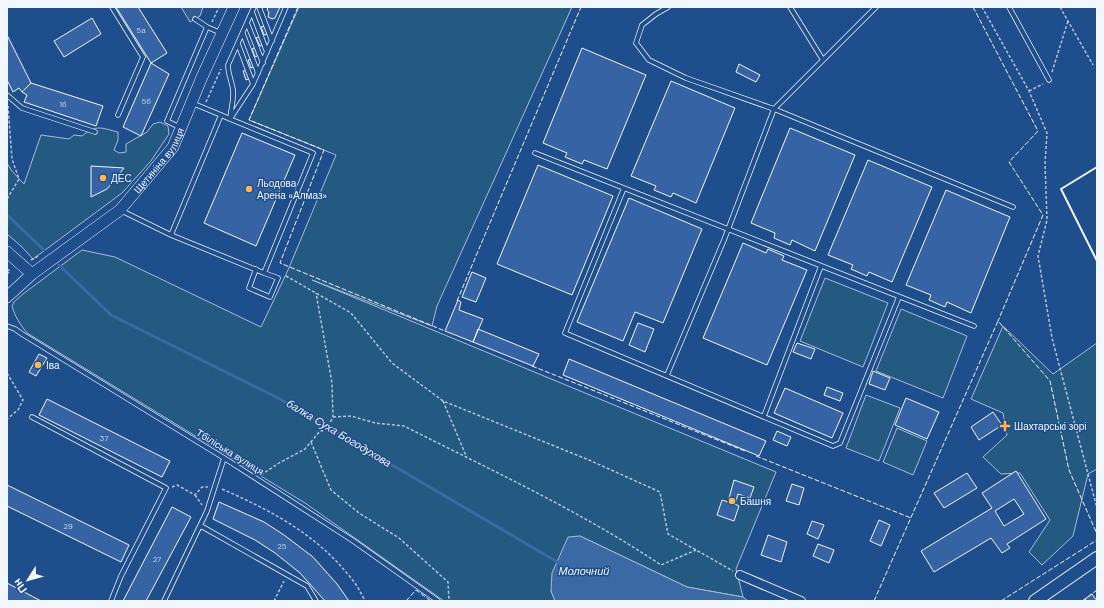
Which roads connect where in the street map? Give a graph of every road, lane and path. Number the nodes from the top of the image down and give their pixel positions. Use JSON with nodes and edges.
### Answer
{"nodes":[{"id":1,"x":112,"y":7,"type":"edge"},
{"id":2,"x":234,"y":7,"type":"edge"},
{"id":3,"x":254,"y":7,"type":"edge"},
{"id":4,"x":259,"y":7,"type":"edge"},
{"id":5,"x":286,"y":7,"type":"edge"},
{"id":6,"x":668,"y":7,"type":"edge"},
{"id":7,"x":790,"y":7,"type":"edge"},
{"id":8,"x":876,"y":7,"type":"edge"},
{"id":9,"x":982,"y":7,"type":"edge"},
{"id":10,"x":1009,"y":7,"type":"edge"},
{"id":11,"x":1060,"y":7,"type":"edge"},
{"id":12,"x":252,"y":12,"type":"junction"},
{"id":13,"x":194,"y":19,"type":"dead end"},
{"id":14,"x":1068,"y":21,"type":"junction"},
{"id":15,"x":247,"y":23,"type":"junction"},
{"id":16,"x":207,"y":27,"type":"junction"},
{"id":17,"x":243,"y":33,"type":"junction"},
{"id":18,"x":221,"y":34,"type":"junction"},
{"id":19,"x":272,"y":41,"type":"junction"},
{"id":20,"x":238,"y":44,"type":"junction"},
{"id":21,"x":267,"y":52,"type":"junction"},
{"id":22,"x":823,"y":60,"type":"junction"},
{"id":23,"x":263,"y":62,"type":"junction"},
{"id":24,"x":1093,"y":65,"type":"dead end"},
{"id":25,"x":258,"y":73,"type":"junction"},
{"id":26,"x":223,"y":74,"type":"dead end"},
{"id":27,"x":1049,"y":80,"type":"junction"},
{"id":28,"x":253,"y":84,"type":"junction"},
{"id":29,"x":1029,"y":91,"type":"junction"},
{"id":30,"x":7,"y":95,"type":"edge"},
{"id":31,"x":192,"y":103,"type":"junction"},
{"id":32,"x":211,"y":105,"type":"dead end"},
{"id":33,"x":774,"y":110,"type":"junction"},
{"id":34,"x":118,"y":115,"type":"dead end"},
{"id":35,"x":221,"y":115,"type":"junction"},
{"id":36,"x":230,"y":119,"type":"junction"},
{"id":37,"x":181,"y":128,"type":"junction"},
{"id":38,"x":95,"y":132,"type":"dead end"},
{"id":39,"x":535,"y":152,"type":"dead end"},
{"id":40,"x":624,"y":188,"type":"junction"},
{"id":41,"x":7,"y":199,"type":"edge"},
{"id":42,"x":1013,"y":208,"type":"dead end"},
{"id":43,"x":120,"y":210,"type":"junction"},
{"id":44,"x":728,"y":229,"type":"junction"},
{"id":45,"x":171,"y":235,"type":"junction"},
{"id":46,"x":7,"y":252,"type":"edge"},
{"id":47,"x":821,"y":266,"type":"junction"},
{"id":48,"x":7,"y":269,"type":"edge"},
{"id":49,"x":256,"y":269,"type":"junction"},
{"id":50,"x":264,"y":273,"type":"junction"},
{"id":51,"x":7,"y":274,"type":"edge"},
{"id":52,"x":32,"y":274,"type":"junction"},
{"id":53,"x":286,"y":276,"type":"dead end"},
{"id":54,"x":316,"y":293,"type":"junction"},
{"id":55,"x":7,"y":297,"type":"edge"},
{"id":56,"x":899,"y":297,"type":"junction"},
{"id":57,"x":7,"y":326,"type":"edge"},
{"id":58,"x":974,"y":326,"type":"dead end"},
{"id":59,"x":7,"y":373,"type":"edge"},
{"id":60,"x":667,"y":375,"type":"junction"},
{"id":61,"x":443,"y":401,"type":"junction"},
{"id":62,"x":764,"y":416,"type":"junction"},
{"id":63,"x":32,"y":417,"type":"dead end"},
{"id":64,"x":333,"y":417,"type":"junction"},
{"id":65,"x":7,"y":419,"type":"edge"},
{"id":66,"x":311,"y":442,"type":"junction"},
{"id":67,"x":224,"y":458,"type":"junction"},
{"id":68,"x":467,"y":458,"type":"junction"},
{"id":69,"x":256,"y":478,"type":"junction"},
{"id":70,"x":215,"y":486,"type":"junction"},
{"id":71,"x":166,"y":488,"type":"junction"},
{"id":72,"x":195,"y":495,"type":"junction"},
{"id":73,"x":1097,"y":508,"type":"edge"},
{"id":74,"x":207,"y":511,"type":"junction"},
{"id":75,"x":201,"y":526,"type":"junction"},
{"id":76,"x":696,"y":550,"type":"junction"},
{"id":77,"x":1097,"y":558,"type":"edge"},
{"id":78,"x":740,"y":575,"type":"joint"},
{"id":79,"x":284,"y":580,"type":"dead end"},
{"id":80,"x":111,"y":601,"type":"edge"},
{"id":81,"x":164,"y":601,"type":"edge"},
{"id":82,"x":274,"y":601,"type":"edge"},
{"id":83,"x":316,"y":601,"type":"edge"},
{"id":84,"x":365,"y":601,"type":"edge"},
{"id":85,"x":438,"y":601,"type":"edge"},
{"id":86,"x":449,"y":601,"type":"edge"},
{"id":87,"x":801,"y":601,"type":"edge"},
{"id":88,"x":1035,"y":601,"type":"edge"}],
"edges":[{"from":1,"to":34,"type":"lane"},
{"from":2,"to":18,"type":"street","name":"Щетиніна вулиця"},
{"from":3,"to":12,"type":"lane"},
{"from":4,"to":19,"type":"lane"},
{"from":5,"to":19,"type":"lane"},
{"from":6,"to":33,"type":"lane"},
{"from":7,"to":22,"type":"lane"},
{"from":8,"to":22,"type":"lane"},
{"from":9,"to":29,"type":"path"},
{"from":10,"to":27,"type":"lane"},
{"from":11,"to":14,"type":"path"},
{"from":12,"to":15,"type":"lane"},
{"from":12,"to":21,"type":"lane"},
{"from":13,"to":16,"type":"lane"},
{"from":14,"to":24,"type":"path"},
{"from":14,"to":27,"type":"path"},
{"from":15,"to":17,"type":"lane"},
{"from":15,"to":23,"type":"lane"},
{"from":16,"to":18,"type":"lane"},
{"from":16,"to":37,"type":"lane"},
{"from":17,"to":20,"type":"lane"},
{"from":17,"to":25,"type":"lane"},
{"from":18,"to":31,"type":"street","name":"Щетиніна вулиця"},
{"from":19,"to":21,"type":"lane"},
{"from":20,"to":28,"type":"lane"},
{"from":20,"to":36,"type":"lane"},
{"from":21,"to":23,"type":"lane"},
{"from":22,"to":33,"type":"lane"},
{"from":23,"to":25,"type":"lane"},
{"from":25,"to":28,"type":"lane"},
{"from":26,"to":32,"type":"path"},
{"from":27,"to":29,"type":"path"},
{"from":28,"to":36,"type":"lane"},
{"from":29,"to":73,"type":"path"},
{"from":30,"to":38,"type":"lane"},
{"from":30,"to":41,"type":"path"},
{"from":31,"to":35,"type":"lane"},
{"from":31,"to":37,"type":"street","name":"Щетиніна вулиця"},
{"from":33,"to":42,"type":"lane"},
{"from":33,"to":44,"type":"lane"},
{"from":35,"to":36,"type":"lane"},
{"from":35,"to":45,"type":"lane"},
{"from":36,"to":50,"type":"lane"},
{"from":37,"to":43,"type":"street","name":"Щетиніна вулиця"},
{"from":39,"to":40,"type":"lane"},
{"from":40,"to":44,"type":"lane"},
{"from":40,"to":60,"type":"lane"},
{"from":43,"to":45,"type":"lane"},
{"from":43,"to":52,"type":"street","name":"Щетиніна вулиця"},
{"from":44,"to":47,"type":"lane"},
{"from":44,"to":60,"type":"lane"},
{"from":45,"to":49,"type":"lane"},
{"from":46,"to":52,"type":"street"},
{"from":47,"to":56,"type":"lane"},
{"from":47,"to":62,"type":"lane"},
{"from":48,"to":51,"type":"path"},
{"from":49,"to":50,"type":"lane"},
{"from":49,"to":50,"type":"lane"},
{"from":52,"to":55,"type":"street","name":"Щетиніна вулиця"},
{"from":53,"to":54,"type":"path"},
{"from":54,"to":61,"type":"path"},
{"from":54,"to":64,"type":"path"},
{"from":56,"to":58,"type":"lane"},
{"from":56,"to":62,"type":"lane"},
{"from":57,"to":67,"type":"lane","name":"Тбіліська вулиця"},
{"from":59,"to":65,"type":"path"},
{"from":60,"to":62,"type":"lane"},
{"from":61,"to":68,"type":"path"},
{"from":61,"to":76,"type":"path"},
{"from":63,"to":71,"type":"lane"},
{"from":64,"to":66,"type":"path"},
{"from":64,"to":68,"type":"path"},
{"from":66,"to":69,"type":"path"},
{"from":66,"to":86,"type":"path"},
{"from":67,"to":69,"type":"lane","name":"Тбіліська вулиця"},
{"from":67,"to":70,"type":"lane"},
{"from":68,"to":76,"type":"path"},
{"from":69,"to":85,"type":"lane","name":"Тбіліська вулиця"},
{"from":70,"to":72,"type":"path"},
{"from":70,"to":74,"type":"lane"},
{"from":70,"to":84,"type":"path"},
{"from":71,"to":72,"type":"path"},
{"from":71,"to":80,"type":"lane"},
{"from":72,"to":74,"type":"path"},
{"from":74,"to":75,"type":"lane"},
{"from":75,"to":81,"type":"lane"},
{"from":75,"to":83,"type":"lane"},
{"from":76,"to":78,"type":"path"},
{"from":77,"to":88,"type":"main road"},
{"from":78,"to":87,"type":"street"},
{"from":79,"to":82,"type":"path"}]}
